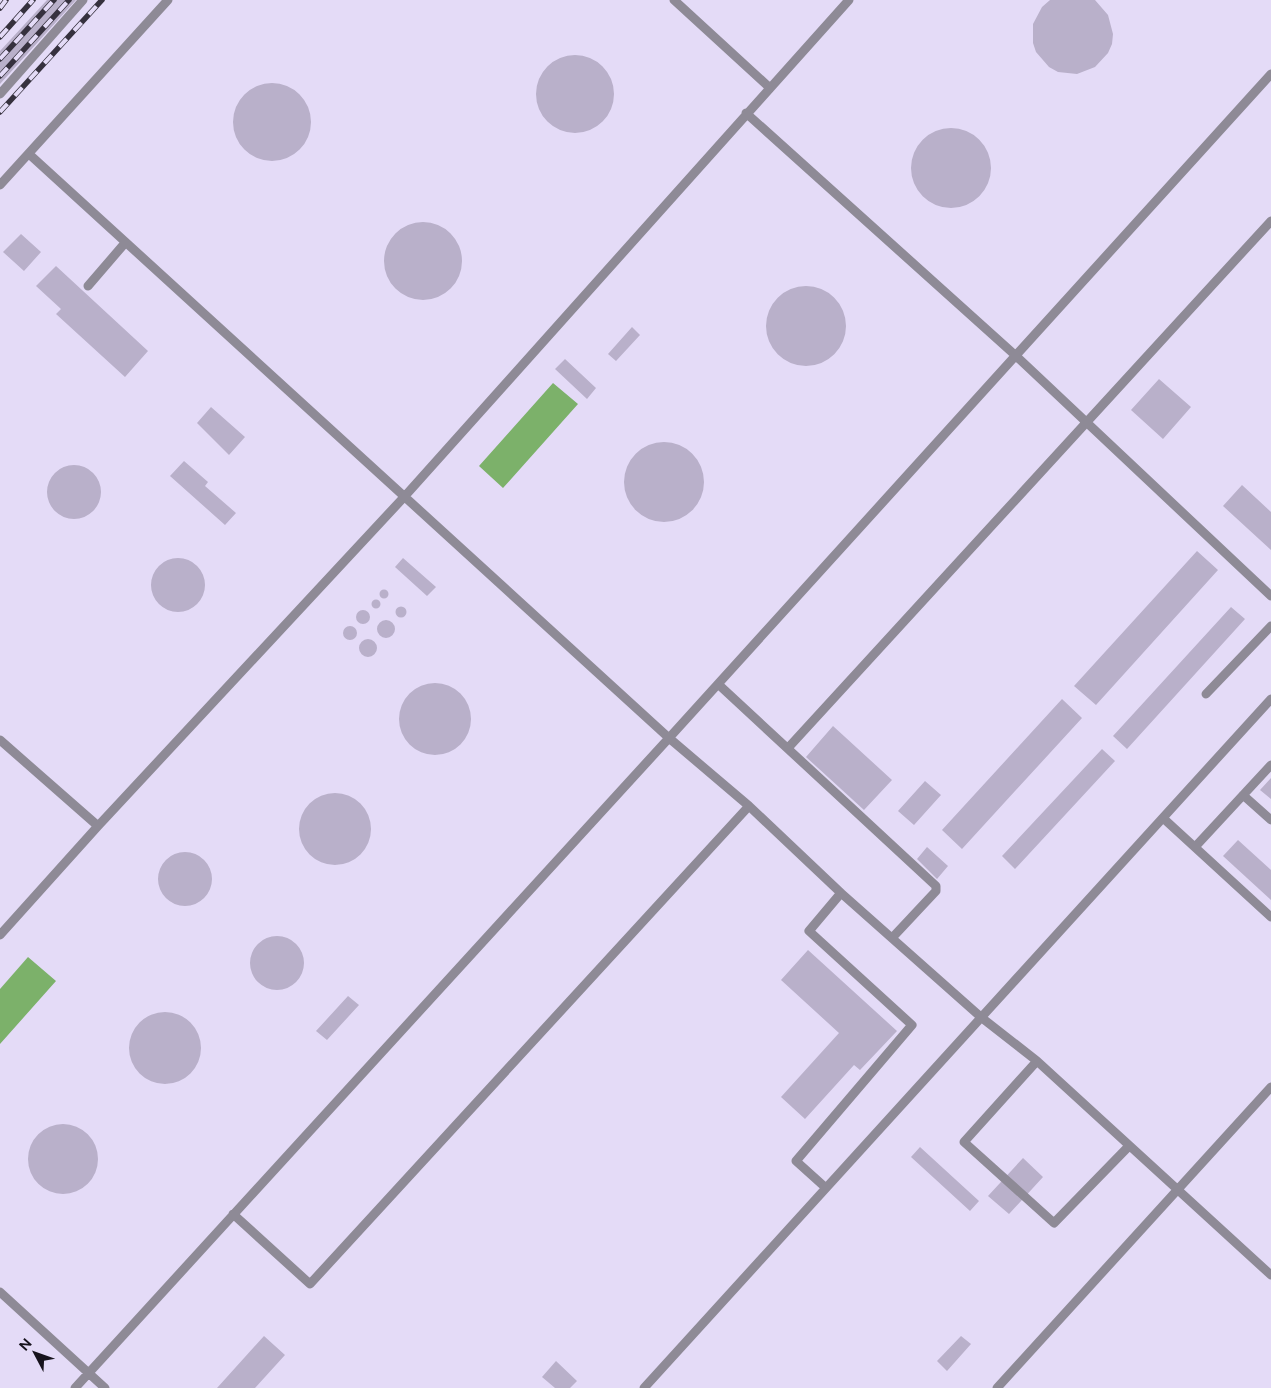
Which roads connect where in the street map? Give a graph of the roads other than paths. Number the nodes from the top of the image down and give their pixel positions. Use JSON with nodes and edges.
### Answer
{"nodes":[{"id":1,"x":83,"y":0,"type":"edge"},
{"id":2,"x":168,"y":0,"type":"edge"},
{"id":3,"x":674,"y":0,"type":"edge"},
{"id":4,"x":850,"y":0,"type":"edge"},
{"id":5,"x":1271,"y":74,"type":"edge"},
{"id":6,"x":770,"y":88,"type":"junction"},
{"id":7,"x":0,"y":94,"type":"edge"},
{"id":8,"x":746,"y":114,"type":"junction"},
{"id":9,"x":29,"y":154,"type":"junction"},
{"id":10,"x":0,"y":185,"type":"edge"},
{"id":11,"x":1271,"y":221,"type":"edge"},
{"id":12,"x":125,"y":243,"type":"junction"},
{"id":13,"x":88,"y":286,"type":"dead end"},
{"id":14,"x":1015,"y":356,"type":"junction"},
{"id":15,"x":1086,"y":423,"type":"junction"},
{"id":16,"x":405,"y":496,"type":"junction"},
{"id":17,"x":1271,"y":596,"type":"edge"},
{"id":18,"x":1271,"y":626,"type":"edge"},
{"id":19,"x":718,"y":684,"type":"junction"},
{"id":20,"x":1206,"y":694,"type":"dead end"},
{"id":21,"x":1271,"y":699,"type":"edge"},
{"id":22,"x":669,"y":738,"type":"junction"},
{"id":23,"x":0,"y":740,"type":"edge"},
{"id":24,"x":788,"y":748,"type":"junction"},
{"id":25,"x":1271,"y":765,"type":"edge"},
{"id":26,"x":1243,"y":795,"type":"junction"},
{"id":27,"x":749,"y":806,"type":"junction"},
{"id":28,"x":1163,"y":818,"type":"junction"},
{"id":29,"x":1271,"y":820,"type":"edge"},
{"id":30,"x":98,"y":826,"type":"junction"},
{"id":31,"x":1195,"y":847,"type":"junction"},
{"id":32,"x":841,"y":893,"type":"junction"},
{"id":33,"x":1271,"y":917,"type":"edge"},
{"id":34,"x":0,"y":935,"type":"edge"},
{"id":35,"x":892,"y":938,"type":"junction"},
{"id":36,"x":982,"y":1018,"type":"junction"},
{"id":37,"x":1037,"y":1061,"type":"junction"},
{"id":38,"x":1271,"y":1087,"type":"edge"},
{"id":39,"x":1130,"y":1146,"type":"junction"},
{"id":40,"x":826,"y":1188,"type":"junction"},
{"id":41,"x":1178,"y":1189,"type":"junction"},
{"id":42,"x":233,"y":1214,"type":"junction"},
{"id":43,"x":1271,"y":1275,"type":"edge"},
{"id":44,"x":0,"y":1292,"type":"edge"},
{"id":45,"x":88,"y":1373,"type":"junction"},
{"id":46,"x":75,"y":1388,"type":"edge"},
{"id":47,"x":106,"y":1388,"type":"edge"},
{"id":48,"x":644,"y":1388,"type":"edge"},
{"id":49,"x":997,"y":1388,"type":"edge"}],
"edges":[{"from":1,"to":7,"type":"lane"},
{"from":2,"to":9,"type":"lane"},
{"from":3,"to":6,"type":"lane"},
{"from":4,"to":6,"type":"lane"},
{"from":5,"to":14,"type":"lane"},
{"from":6,"to":8,"type":"lane"},
{"from":8,"to":14,"type":"lane"},
{"from":8,"to":16,"type":"lane"},
{"from":9,"to":10,"type":"lane"},
{"from":9,"to":12,"type":"lane"},
{"from":11,"to":15,"type":"lane"},
{"from":12,"to":13,"type":"lane"},
{"from":12,"to":16,"type":"lane"},
{"from":14,"to":15,"type":"lane"},
{"from":14,"to":19,"type":"lane"},
{"from":15,"to":17,"type":"lane"},
{"from":15,"to":24,"type":"lane"},
{"from":16,"to":22,"type":"lane"},
{"from":16,"to":30,"type":"lane"},
{"from":18,"to":20,"type":"lane"},
{"from":19,"to":22,"type":"lane"},
{"from":19,"to":24,"type":"lane"},
{"from":21,"to":28,"type":"lane"},
{"from":22,"to":27,"type":"lane"},
{"from":22,"to":42,"type":"lane"},
{"from":23,"to":30,"type":"lane"},
{"from":24,"to":35,"type":"lane"},
{"from":25,"to":26,"type":"lane"},
{"from":26,"to":29,"type":"lane"},
{"from":26,"to":31,"type":"lane"},
{"from":27,"to":32,"type":"lane"},
{"from":27,"to":42,"type":"lane"},
{"from":28,"to":31,"type":"lane"},
{"from":28,"to":36,"type":"lane"},
{"from":30,"to":34,"type":"lane"},
{"from":31,"to":33,"type":"lane"},
{"from":32,"to":35,"type":"lane"},
{"from":32,"to":40,"type":"lane"},
{"from":35,"to":36,"type":"lane"},
{"from":36,"to":37,"type":"lane"},
{"from":36,"to":40,"type":"lane"},
{"from":37,"to":39,"type":"lane"},
{"from":37,"to":39,"type":"lane"},
{"from":38,"to":41,"type":"lane"},
{"from":39,"to":41,"type":"lane"},
{"from":40,"to":48,"type":"lane"},
{"from":41,"to":43,"type":"lane"},
{"from":41,"to":49,"type":"lane"},
{"from":42,"to":45,"type":"lane"},
{"from":44,"to":45,"type":"lane"},
{"from":45,"to":46,"type":"lane"},
{"from":45,"to":47,"type":"lane"}]}
